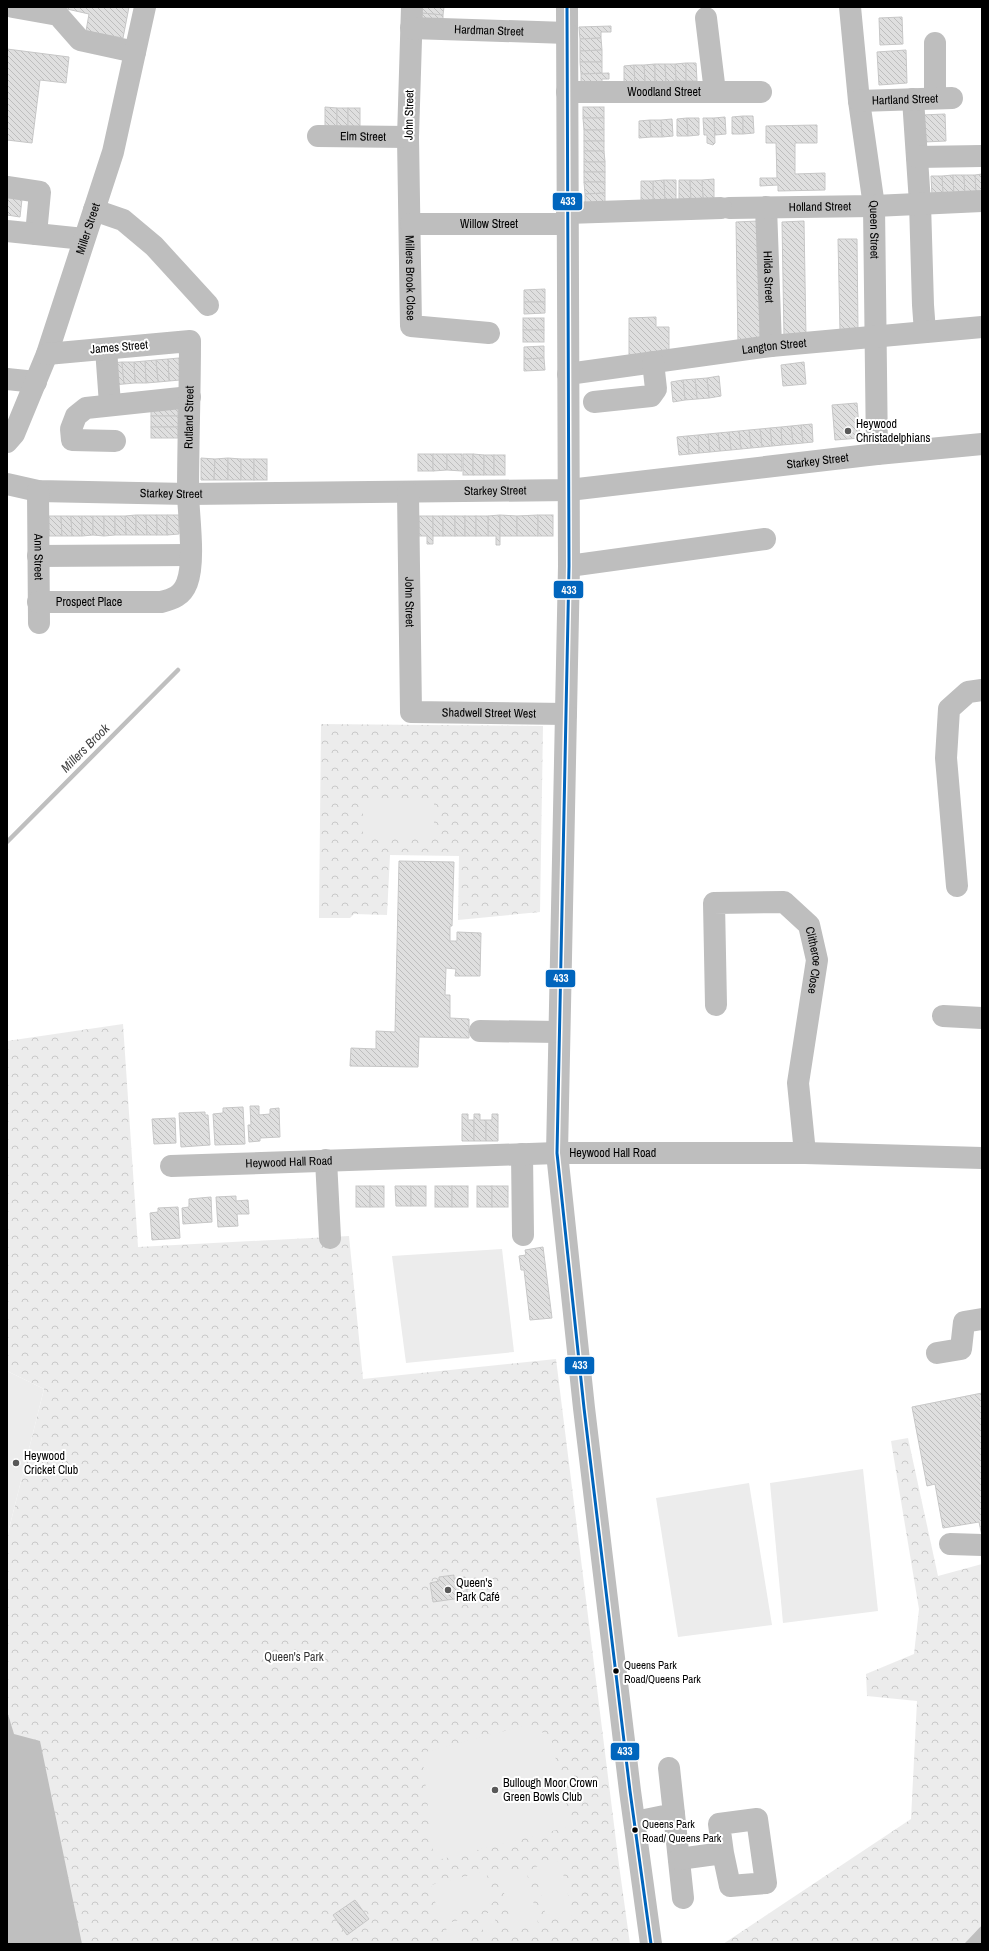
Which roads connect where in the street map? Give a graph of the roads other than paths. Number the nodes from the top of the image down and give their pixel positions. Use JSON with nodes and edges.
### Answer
{"nodes":[{"id":1,"x":12,"y":7,"type":"edge"},
{"id":2,"x":145,"y":7,"type":"edge"},
{"id":3,"x":412,"y":7,"type":"edge"},
{"id":4,"x":567,"y":7,"type":"edge"},
{"id":5,"x":850,"y":7,"type":"edge"},
{"id":6,"x":706,"y":18,"type":"dead end"},
{"id":7,"x":411,"y":28,"type":"junction"},
{"id":8,"x":567,"y":34,"type":"junction"},
{"id":9,"x":935,"y":44,"type":"dead end"},
{"id":10,"x":135,"y":52,"type":"junction"},
{"id":11,"x":567,"y":92,"type":"junction"},
{"id":12,"x":714,"y":92,"type":"junction"},
{"id":13,"x":761,"y":92,"type":"dead end"},
{"id":14,"x":913,"y":99,"type":"junction"},
{"id":15,"x":858,"y":101,"type":"junction"},
{"id":16,"x":318,"y":136,"type":"dead end"},
{"id":17,"x":408,"y":137,"type":"junction"},
{"id":18,"x":982,"y":156,"type":"edge"},
{"id":19,"x":917,"y":157,"type":"junction"},
{"id":20,"x":7,"y":187,"type":"edge"},
{"id":21,"x":982,"y":201,"type":"edge"},
{"id":22,"x":920,"y":203,"type":"junction"},
{"id":23,"x":874,"y":206,"type":"junction"},
{"id":24,"x":766,"y":207,"type":"junction"},
{"id":25,"x":94,"y":210,"type":"junction"},
{"id":26,"x":567,"y":219,"type":"junction"},
{"id":27,"x":411,"y":224,"type":"junction"},
{"id":28,"x":7,"y":231,"type":"edge"},
{"id":29,"x":36,"y":234,"type":"junction"},
{"id":30,"x":84,"y":239,"type":"junction"},
{"id":31,"x":208,"y":305,"type":"dead end"},
{"id":32,"x":982,"y":327,"type":"edge"},
{"id":33,"x":925,"y":332,"type":"junction"},
{"id":34,"x":489,"y":333,"type":"dead end"},
{"id":35,"x":876,"y":336,"type":"junction"},
{"id":36,"x":190,"y":341,"type":"joint"},
{"id":37,"x":771,"y":346,"type":"junction"},
{"id":38,"x":106,"y":348,"type":"junction"},
{"id":39,"x":47,"y":354,"type":"junction"},
{"id":40,"x":653,"y":362,"type":"junction"},
{"id":41,"x":568,"y":374,"type":"junction"},
{"id":42,"x":7,"y":379,"type":"edge"},
{"id":43,"x":36,"y":382,"type":"junction"},
{"id":44,"x":190,"y":397,"type":"junction"},
{"id":45,"x":594,"y":402,"type":"dead end"},
{"id":46,"x":110,"y":404,"type":"junction"},
{"id":47,"x":115,"y":441,"type":"dead end"},
{"id":48,"x":7,"y":442,"type":"edge"},
{"id":49,"x":982,"y":444,"type":"edge"},
{"id":50,"x":877,"y":454,"type":"junction"},
{"id":51,"x":7,"y":484,"type":"edge"},
{"id":52,"x":569,"y":490,"type":"junction"},
{"id":53,"x":38,"y":491,"type":"junction"},
{"id":54,"x":408,"y":493,"type":"junction"},
{"id":55,"x":188,"y":494,"type":"junction"},
{"id":56,"x":765,"y":539,"type":"dead end"},
{"id":57,"x":190,"y":555,"type":"junction"},
{"id":58,"x":38,"y":556,"type":"junction"},
{"id":59,"x":569,"y":566,"type":"junction"},
{"id":60,"x":38,"y":602,"type":"junction"},
{"id":61,"x":39,"y":623,"type":"dead end"},
{"id":62,"x":982,"y":690,"type":"edge"},
{"id":63,"x":412,"y":712,"type":"joint"},
{"id":64,"x":566,"y":714,"type":"junction"},
{"id":65,"x":957,"y":886,"type":"dead end"},
{"id":66,"x":716,"y":1005,"type":"dead end"},
{"id":67,"x":943,"y":1016,"type":"dead end"},
{"id":68,"x":982,"y":1018,"type":"edge"},
{"id":69,"x":480,"y":1031,"type":"dead end"},
{"id":70,"x":559,"y":1032,"type":"junction"},
{"id":71,"x":557,"y":1153,"type":"junction"},
{"id":72,"x":805,"y":1153,"type":"junction"},
{"id":73,"x":522,"y":1154,"type":"junction"},
{"id":74,"x":982,"y":1158,"type":"edge"},
{"id":75,"x":326,"y":1160,"type":"junction"},
{"id":76,"x":171,"y":1166,"type":"dead end"},
{"id":77,"x":523,"y":1235,"type":"dead end"},
{"id":78,"x":330,"y":1238,"type":"dead end"},
{"id":79,"x":982,"y":1319,"type":"edge"},
{"id":80,"x":937,"y":1353,"type":"dead end"},
{"id":81,"x":950,"y":1544,"type":"dead end"},
{"id":82,"x":982,"y":1545,"type":"edge"},
{"id":83,"x":669,"y":1768,"type":"dead end"},
{"id":84,"x":674,"y":1814,"type":"junction"},
{"id":85,"x":634,"y":1822,"type":"junction"},
{"id":86,"x":724,"y":1854,"type":"dead end"},
{"id":87,"x":679,"y":1860,"type":"junction"},
{"id":88,"x":683,"y":1898,"type":"dead end"},
{"id":89,"x":651,"y":1944,"type":"edge"}],
"edges":[{"from":1,"to":10,"type":"street"},
{"from":2,"to":10,"type":"street","name":"Miller Street"},
{"from":3,"to":7,"type":"street","name":"John Street"},
{"from":4,"to":8,"type":"street"},
{"from":5,"to":15,"type":"street","name":"Queen Street"},
{"from":6,"to":12,"type":"street"},
{"from":7,"to":8,"type":"street","name":"Hardman Street"},
{"from":7,"to":17,"type":"street","name":"John Street"},
{"from":8,"to":11,"type":"street"},
{"from":9,"to":14,"type":"street","name":"Hartland Street"},
{"from":10,"to":25,"type":"street","name":"Miller Street"},
{"from":11,"to":12,"type":"street","name":"Woodland Street"},
{"from":11,"to":26,"type":"street"},
{"from":12,"to":13,"type":"street","name":"Woodland Street"},
{"from":14,"to":15,"type":"street","name":"Hartland Street"},
{"from":14,"to":19,"type":"street"},
{"from":15,"to":23,"type":"street","name":"Queen Street"},
{"from":16,"to":17,"type":"street","name":"Elm Street"},
{"from":17,"to":27,"type":"street","name":"John Street"},
{"from":18,"to":19,"type":"street"},
{"from":19,"to":22,"type":"street"},
{"from":20,"to":29,"type":"street"},
{"from":21,"to":22,"type":"street","name":"Holland Street"},
{"from":22,"to":23,"type":"street","name":"Holland Street"},
{"from":22,"to":33,"type":"street"},
{"from":23,"to":24,"type":"street","name":"Holland Street"},
{"from":23,"to":35,"type":"street","name":"Queen Street"},
{"from":24,"to":26,"type":"street","name":"Holland Street"},
{"from":24,"to":37,"type":"street","name":"Hilda Street"},
{"from":25,"to":30,"type":"street","name":"Miller Street"},
{"from":25,"to":31,"type":"street"},
{"from":26,"to":27,"type":"street","name":"Willow Street"},
{"from":26,"to":41,"type":"street"},
{"from":27,"to":34,"type":"street","name":"Millers Brook Close"},
{"from":28,"to":29,"type":"street"},
{"from":29,"to":30,"type":"street"},
{"from":30,"to":39,"type":"street","name":"Miller Street"},
{"from":32,"to":33,"type":"street","name":"Langton Street"},
{"from":33,"to":35,"type":"street","name":"Langton Street"},
{"from":35,"to":37,"type":"street","name":"Langton Street"},
{"from":35,"to":50,"type":"street","name":"Queen Street"},
{"from":36,"to":38,"type":"street","name":"James Street"},
{"from":36,"to":44,"type":"street","name":"Rutland Street"},
{"from":37,"to":40,"type":"street","name":"Langton Street"},
{"from":38,"to":39,"type":"street","name":"James Street"},
{"from":38,"to":46,"type":"street"},
{"from":39,"to":43,"type":"street","name":"Miller Street"},
{"from":40,"to":41,"type":"street","name":"Langton Street"},
{"from":40,"to":45,"type":"street"},
{"from":41,"to":52,"type":"street"},
{"from":42,"to":43,"type":"street"},
{"from":43,"to":48,"type":"street","name":"Miller Street"},
{"from":44,"to":46,"type":"street"},
{"from":44,"to":55,"type":"street","name":"Rutland Street"},
{"from":46,"to":47,"type":"street"},
{"from":49,"to":50,"type":"street","name":"Starkey Street"},
{"from":50,"to":52,"type":"street","name":"Starkey Street"},
{"from":51,"to":53,"type":"street","name":"Starkey Street"},
{"from":52,"to":54,"type":"street","name":"Starkey Street"},
{"from":52,"to":59,"type":"street"},
{"from":53,"to":55,"type":"street","name":"Starkey Street"},
{"from":53,"to":58,"type":"street","name":"Ann Street"},
{"from":54,"to":55,"type":"street","name":"Starkey Street"},
{"from":54,"to":63,"type":"street","name":"John Street"},
{"from":55,"to":57,"type":"street","name":"Rutland Street"},
{"from":56,"to":59,"type":"street"},
{"from":57,"to":58,"type":"street"},
{"from":57,"to":60,"type":"street","name":"Prospect Place"},
{"from":58,"to":60,"type":"street","name":"Ann Street"},
{"from":59,"to":64,"type":"street"},
{"from":60,"to":61,"type":"street","name":"Ann Street"},
{"from":62,"to":65,"type":"street"},
{"from":63,"to":64,"type":"street","name":"Shadwell Street West"},
{"from":64,"to":70,"type":"street"},
{"from":66,"to":72,"type":"street","name":"Clitheroe Close"},
{"from":67,"to":68,"type":"street"},
{"from":69,"to":70,"type":"street"},
{"from":70,"to":71,"type":"street"},
{"from":71,"to":72,"type":"street","name":"Heywood Hall Road"},
{"from":71,"to":73,"type":"street","name":"Heywood Hall Road"},
{"from":71,"to":85,"type":"street"},
{"from":72,"to":74,"type":"street","name":"Heywood Hall Road"},
{"from":73,"to":75,"type":"street","name":"Heywood Hall Road"},
{"from":73,"to":77,"type":"street"},
{"from":75,"to":76,"type":"street","name":"Heywood Hall Road"},
{"from":75,"to":78,"type":"street"},
{"from":79,"to":80,"type":"street"},
{"from":81,"to":82,"type":"street"},
{"from":83,"to":84,"type":"street"},
{"from":84,"to":85,"type":"street"},
{"from":84,"to":87,"type":"street"},
{"from":85,"to":89,"type":"street"},
{"from":86,"to":87,"type":"street"},
{"from":87,"to":88,"type":"street"}]}
